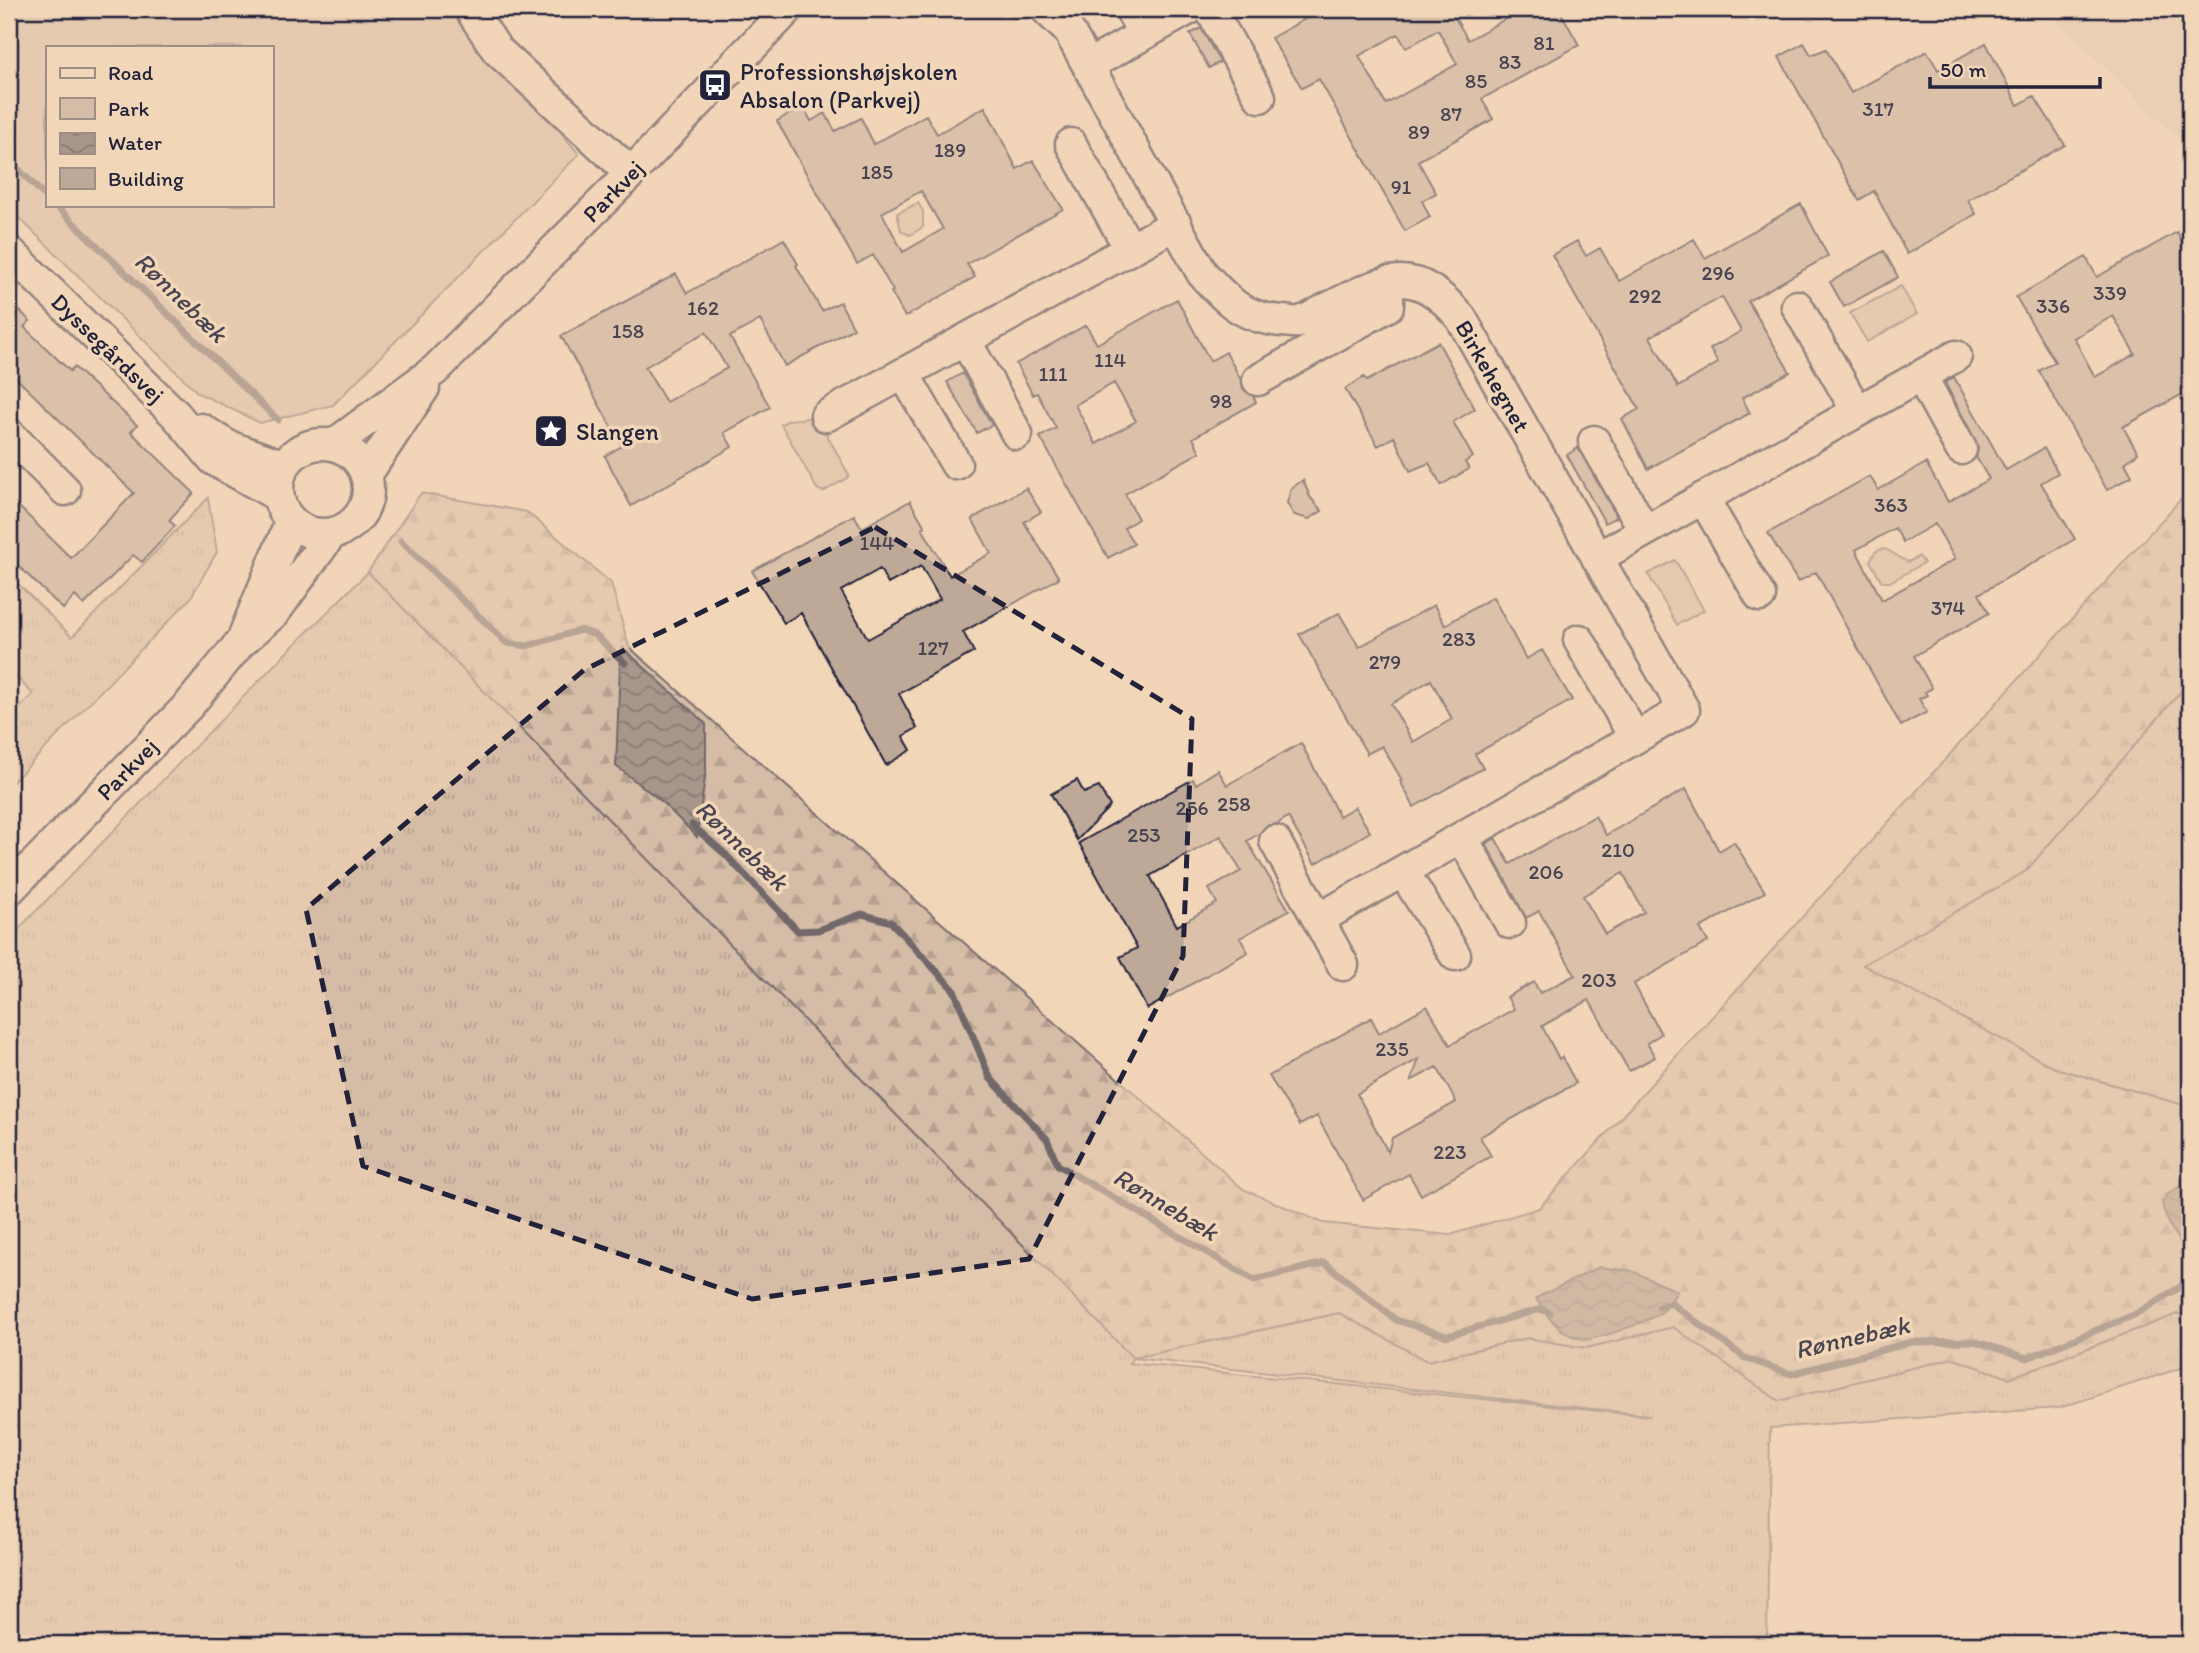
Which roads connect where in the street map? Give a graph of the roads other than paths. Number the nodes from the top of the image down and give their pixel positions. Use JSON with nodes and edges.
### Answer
{"nodes":[{"id":1,"x":470,"y":9,"type":"edge"},
{"id":2,"x":788,"y":9,"type":"edge"},
{"id":3,"x":1046,"y":9,"type":"edge"},
{"id":4,"x":1189,"y":9,"type":"edge"},
{"id":5,"x":1210,"y":9,"type":"edge"},
{"id":6,"x":1137,"y":22,"type":"edge"},
{"id":7,"x":1089,"y":65,"type":"junction"},
{"id":8,"x":1260,"y":96,"type":"dead end"},
{"id":9,"x":1070,"y":144,"type":"dead end"},
{"id":10,"x":631,"y":173,"type":"junction"},
{"id":11,"x":1176,"y":224,"type":"junction"},
{"id":12,"x":1130,"y":249,"type":"junction"},
{"id":13,"x":9,"y":251,"type":"edge"},
{"id":14,"x":1388,"y":282,"type":"junction"},
{"id":15,"x":1797,"y":306,"type":"dead end"},
{"id":16,"x":1300,"y":322,"type":"junction"},
{"id":17,"x":965,"y":340,"type":"junction"},
{"id":18,"x":1315,"y":348,"type":"junction"},
{"id":19,"x":1956,"y":356,"type":"dead end"},
{"id":20,"x":435,"y":370,"type":"junction"},
{"id":21,"x":904,"y":374,"type":"junction"},
{"id":22,"x":1921,"y":376,"type":"junction"},
{"id":23,"x":1258,"y":380,"type":"dead end"},
{"id":24,"x":1857,"y":411,"type":"junction"},
{"id":25,"x":176,"y":415,"type":"junction"},
{"id":26,"x":826,"y":416,"type":"dead end"},
{"id":27,"x":9,"y":434,"type":"edge"},
{"id":28,"x":1017,"y":434,"type":"dead end"},
{"id":29,"x":1594,"y":441,"type":"dead end"},
{"id":30,"x":333,"y":445,"type":"junction"},
{"id":31,"x":1961,"y":449,"type":"dead end"},
{"id":32,"x":956,"y":464,"type":"dead end"},
{"id":33,"x":284,"y":466,"type":"junction"},
{"id":34,"x":366,"y":475,"type":"junction"},
{"id":35,"x":65,"y":489,"type":"dead end"},
{"id":36,"x":1703,"y":498,"type":"junction"},
{"id":37,"x":285,"y":508,"type":"junction"},
{"id":38,"x":1644,"y":531,"type":"junction"},
{"id":39,"x":331,"y":534,"type":"junction"},
{"id":40,"x":1597,"y":558,"type":"junction"},
{"id":41,"x":1760,"y":596,"type":"dead end"},
{"id":42,"x":1579,"y":640,"type":"dead end"},
{"id":43,"x":240,"y":643,"type":"junction"},
{"id":44,"x":1635,"y":738,"type":"junction"},
{"id":45,"x":1462,"y":837,"type":"junction"},
{"id":46,"x":1275,"y":841,"type":"dead end"},
{"id":47,"x":1403,"y":871,"type":"junction"},
{"id":48,"x":9,"y":890,"type":"edge"},
{"id":49,"x":1319,"y":919,"type":"junction"},
{"id":50,"x":1510,"y":923,"type":"dead end"},
{"id":51,"x":1455,"y":955,"type":"dead end"},
{"id":52,"x":1343,"y":965,"type":"dead end"}],
"edges":[{"from":1,"to":10,"type":"street"},
{"from":2,"to":10,"type":"street","name":"Parkvej"},
{"from":3,"to":7,"type":"street"},
{"from":4,"to":6,"type":"street"},
{"from":5,"to":8,"type":"street"},
{"from":6,"to":7,"type":"street"},
{"from":7,"to":11,"type":"street"},
{"from":9,"to":12,"type":"street"},
{"from":10,"to":20,"type":"street","name":"Parkvej"},
{"from":11,"to":12,"type":"street"},
{"from":11,"to":16,"type":"street"},
{"from":12,"to":17,"type":"street"},
{"from":13,"to":25,"type":"street","name":"Dyssegårdsvej"},
{"from":14,"to":16,"type":"street","name":"Birkehegnet"},
{"from":14,"to":18,"type":"street"},
{"from":14,"to":40,"type":"street","name":"Birkehegnet"},
{"from":15,"to":24,"type":"street"},
{"from":16,"to":18,"type":"street"},
{"from":17,"to":21,"type":"street"},
{"from":17,"to":28,"type":"street"},
{"from":18,"to":23,"type":"street"},
{"from":19,"to":22,"type":"street"},
{"from":20,"to":30,"type":"street","name":"Parkvej"},
{"from":20,"to":34,"type":"street","name":"Parkvej"},
{"from":21,"to":26,"type":"street"},
{"from":21,"to":32,"type":"street"},
{"from":22,"to":24,"type":"street"},
{"from":22,"to":31,"type":"street"},
{"from":24,"to":36,"type":"street"},
{"from":25,"to":33,"type":"street","name":"Dyssegårdsvej"},
{"from":25,"to":37,"type":"street","name":"Dyssegårdsvej"},
{"from":27,"to":35,"type":"street"},
{"from":29,"to":38,"type":"street"},
{"from":30,"to":33,"type":"street"},
{"from":30,"to":34,"type":"street"},
{"from":33,"to":37,"type":"street"},
{"from":34,"to":39,"type":"street"},
{"from":36,"to":38,"type":"street"},
{"from":36,"to":41,"type":"street"},
{"from":37,"to":39,"type":"street"},
{"from":37,"to":43,"type":"street","name":"Parkvej"},
{"from":38,"to":40,"type":"street"},
{"from":39,"to":43,"type":"street","name":"Parkvej"},
{"from":40,"to":44,"type":"street","name":"Birkehegnet"},
{"from":42,"to":44,"type":"street"},
{"from":43,"to":48,"type":"street","name":"Parkvej"},
{"from":44,"to":45,"type":"street","name":"Birkehegnet"},
{"from":45,"to":47,"type":"street","name":"Birkehegnet"},
{"from":45,"to":50,"type":"street"},
{"from":46,"to":49,"type":"street"},
{"from":47,"to":49,"type":"street","name":"Birkehegnet"},
{"from":47,"to":51,"type":"street"},
{"from":49,"to":52,"type":"street"}]}
